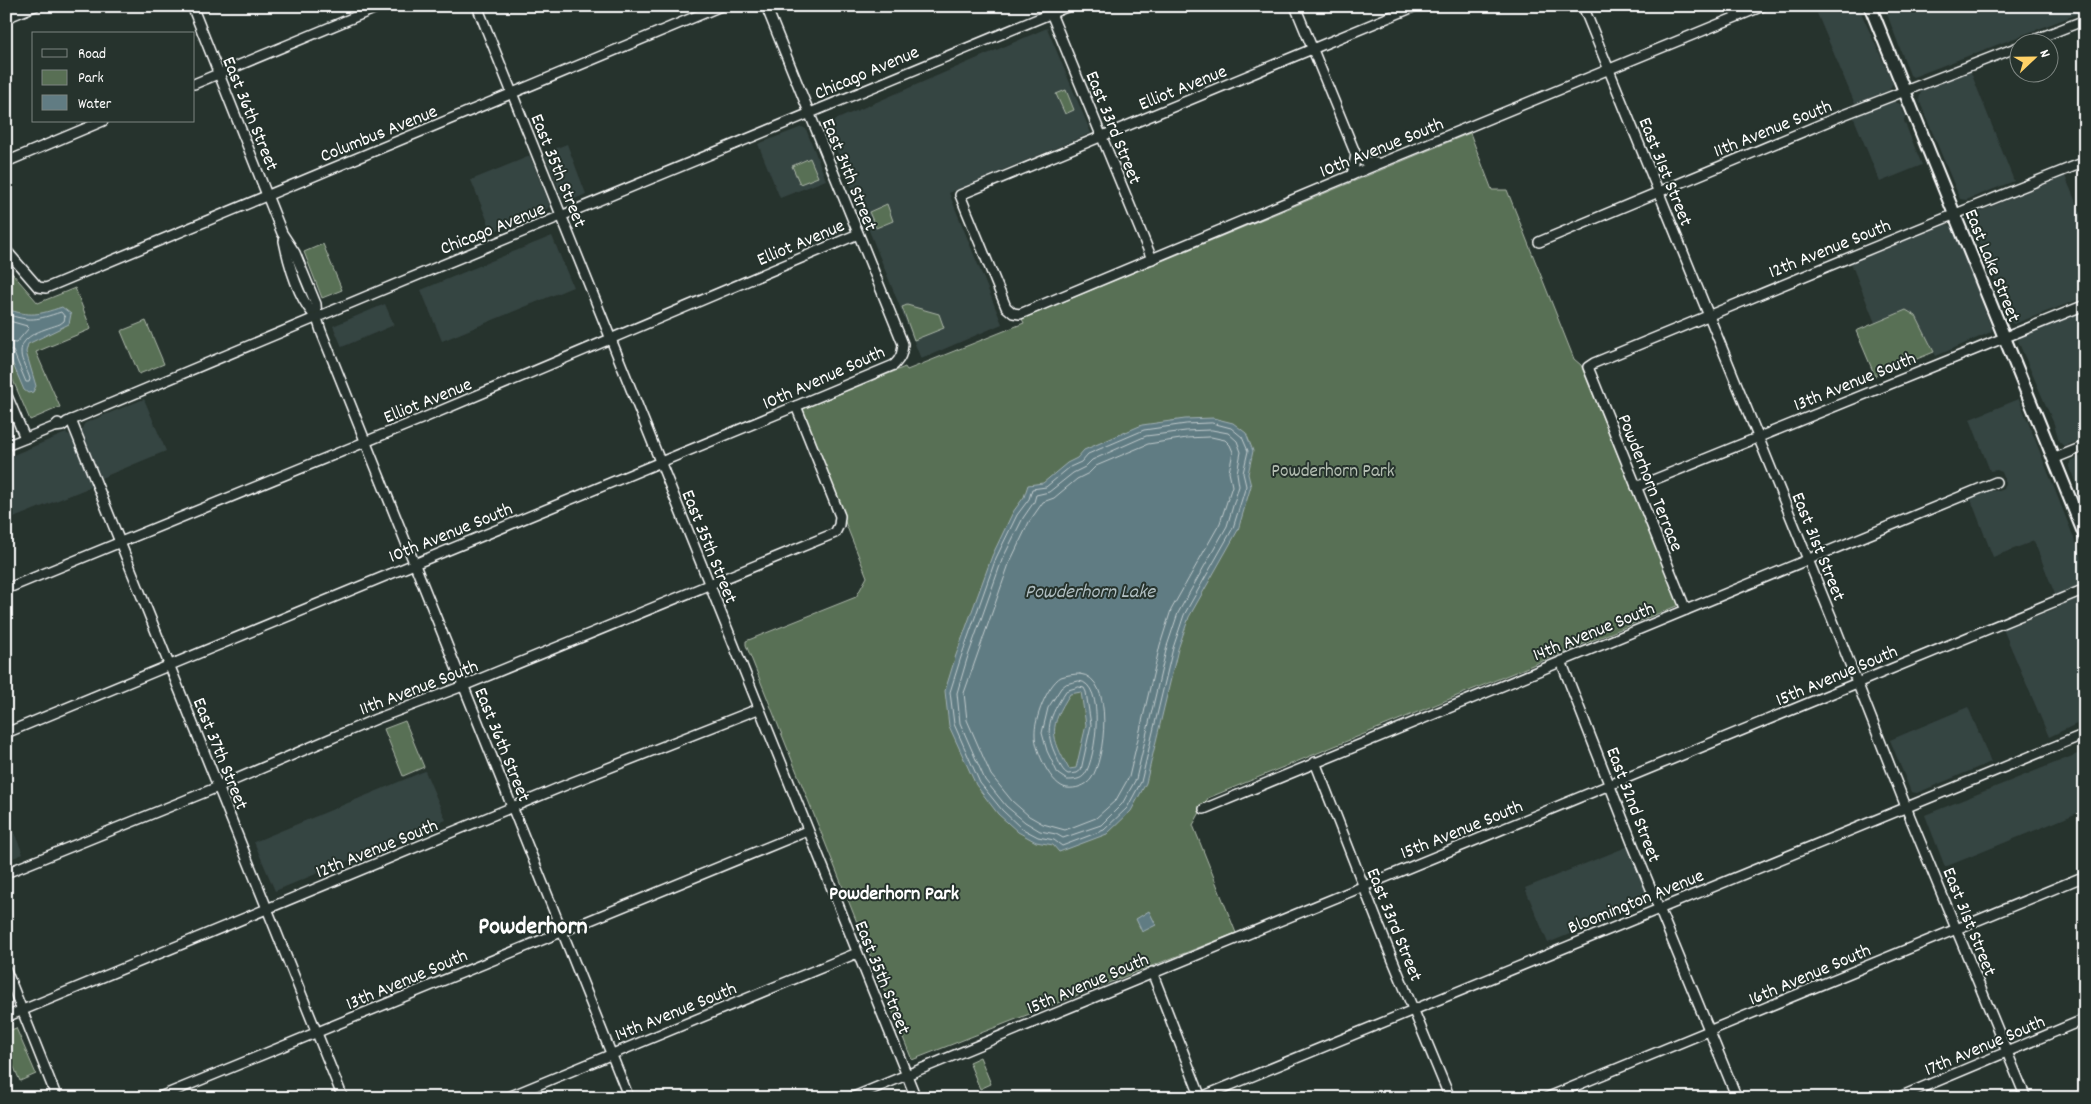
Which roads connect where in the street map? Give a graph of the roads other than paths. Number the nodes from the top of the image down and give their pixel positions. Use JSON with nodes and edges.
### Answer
{"nodes":[{"id":1,"x":35,"y":6,"type":"edge"},
{"id":2,"x":192,"y":6,"type":"edge"},
{"id":3,"x":381,"y":6,"type":"edge"},
{"id":4,"x":476,"y":6,"type":"edge"},
{"id":5,"x":721,"y":6,"type":"edge"},
{"id":6,"x":766,"y":6,"type":"edge"},
{"id":7,"x":1069,"y":6,"type":"edge"},
{"id":8,"x":1295,"y":6,"type":"edge"},
{"id":9,"x":1416,"y":6,"type":"edge"},
{"id":10,"x":1583,"y":6,"type":"edge"},
{"id":11,"x":1762,"y":6,"type":"edge"},
{"id":12,"x":1870,"y":6,"type":"edge"},
{"id":13,"x":1050,"y":10,"type":"edge"},
{"id":14,"x":6,"y":18,"type":"edge"},
{"id":15,"x":2085,"y":20,"type":"edge"},
{"id":16,"x":2054,"y":32,"type":"edge"},
{"id":17,"x":1312,"y":49,"type":"junction"},
{"id":18,"x":2008,"y":51,"type":"edge"},
{"id":19,"x":1609,"y":69,"type":"junction"},
{"id":20,"x":218,"y":73,"type":"junction"},
{"id":21,"x":195,"y":84,"type":"edge"},
{"id":22,"x":1904,"y":90,"type":"junction"},
{"id":23,"x":512,"y":95,"type":"junction"},
{"id":24,"x":809,"y":113,"type":"junction"},
{"id":25,"x":101,"y":122,"type":"edge"},
{"id":26,"x":1101,"y":136,"type":"junction"},
{"id":27,"x":1356,"y":155,"type":"junction"},
{"id":28,"x":6,"y":162,"type":"edge"},
{"id":29,"x":2085,"y":162,"type":"edge"},
{"id":30,"x":1381,"y":163,"type":"junction"},
{"id":31,"x":1352,"y":175,"type":"junction"},
{"id":32,"x":1658,"y":191,"type":"junction"},
{"id":33,"x":267,"y":195,"type":"junction"},
{"id":34,"x":1954,"y":213,"type":"junction"},
{"id":35,"x":561,"y":216,"type":"junction"},
{"id":36,"x":858,"y":234,"type":"junction"},
{"id":37,"x":1539,"y":242,"type":"dead end"},
{"id":38,"x":6,"y":250,"type":"edge"},
{"id":39,"x":1152,"y":259,"type":"junction"},
{"id":40,"x":2085,"y":305,"type":"edge"},
{"id":41,"x":1013,"y":313,"type":"joint"},
{"id":42,"x":1708,"y":315,"type":"junction"},
{"id":43,"x":316,"y":318,"type":"junction"},
{"id":44,"x":2004,"y":337,"type":"junction"},
{"id":45,"x":611,"y":339,"type":"junction"},
{"id":46,"x":902,"y":355,"type":"joint"},
{"id":47,"x":1588,"y":367,"type":"joint"},
{"id":48,"x":6,"y":393,"type":"edge"},
{"id":49,"x":796,"y":406,"type":"junction"},
{"id":50,"x":63,"y":423,"type":"junction"},
{"id":51,"x":1758,"y":437,"type":"junction"},
{"id":52,"x":25,"y":438,"type":"junction"},
{"id":53,"x":366,"y":441,"type":"junction"},
{"id":54,"x":6,"y":446,"type":"edge"},
{"id":55,"x":2085,"y":446,"type":"edge"},
{"id":56,"x":2053,"y":459,"type":"junction"},
{"id":57,"x":660,"y":462,"type":"junction"},
{"id":58,"x":1996,"y":482,"type":"dead end"},
{"id":59,"x":1636,"y":486,"type":"junction"},
{"id":60,"x":2085,"y":536,"type":"edge"},
{"id":61,"x":120,"y":543,"type":"junction"},
{"id":62,"x":1808,"y":559,"type":"junction"},
{"id":63,"x":414,"y":563,"type":"junction"},
{"id":64,"x":708,"y":585,"type":"junction"},
{"id":65,"x":6,"y":589,"type":"edge"},
{"id":66,"x":2085,"y":590,"type":"edge"},
{"id":67,"x":1686,"y":610,"type":"junction"},
{"id":68,"x":1561,"y":661,"type":"junction"},
{"id":69,"x":169,"y":665,"type":"junction"},
{"id":70,"x":1857,"y":683,"type":"junction"},
{"id":71,"x":463,"y":686,"type":"junction"},
{"id":72,"x":758,"y":709,"type":"junction"},
{"id":73,"x":6,"y":733,"type":"edge"},
{"id":74,"x":2085,"y":734,"type":"edge"},
{"id":75,"x":1315,"y":762,"type":"junction"},
{"id":76,"x":1610,"y":784,"type":"junction"},
{"id":77,"x":218,"y":787,"type":"junction"},
{"id":78,"x":1906,"y":806,"type":"junction"},
{"id":79,"x":513,"y":808,"type":"junction"},
{"id":80,"x":1204,"y":809,"type":"dead end"},
{"id":81,"x":808,"y":831,"type":"junction"},
{"id":82,"x":6,"y":873,"type":"edge"},
{"id":83,"x":2085,"y":876,"type":"edge"},
{"id":84,"x":1364,"y":887,"type":"junction"},
{"id":85,"x":1659,"y":908,"type":"junction"},
{"id":86,"x":268,"y":910,"type":"junction"},
{"id":87,"x":1958,"y":929,"type":"junction"},
{"id":88,"x":561,"y":932,"type":"junction"},
{"id":89,"x":857,"y":953,"type":"junction"},
{"id":90,"x":6,"y":970,"type":"edge"},
{"id":91,"x":1152,"y":972,"type":"junction"},
{"id":92,"x":1414,"y":1009,"type":"junction"},
{"id":93,"x":22,"y":1010,"type":"junction"},
{"id":94,"x":6,"y":1017,"type":"edge"},
{"id":95,"x":2085,"y":1020,"type":"edge"},
{"id":96,"x":1710,"y":1031,"type":"junction"},
{"id":97,"x":317,"y":1033,"type":"junction"},
{"id":98,"x":2008,"y":1052,"type":"junction"},
{"id":99,"x":611,"y":1054,"type":"junction"},
{"id":100,"x":906,"y":1075,"type":"junction"},
{"id":101,"x":58,"y":1098,"type":"edge"},
{"id":102,"x":157,"y":1098,"type":"edge"},
{"id":103,"x":343,"y":1098,"type":"edge"},
{"id":104,"x":506,"y":1098,"type":"edge"},
{"id":105,"x":629,"y":1098,"type":"edge"},
{"id":106,"x":851,"y":1098,"type":"edge"},
{"id":107,"x":916,"y":1098,"type":"edge"},
{"id":108,"x":1200,"y":1098,"type":"edge"},
{"id":109,"x":1450,"y":1098,"type":"edge"},
{"id":110,"x":1546,"y":1098,"type":"edge"},
{"id":111,"x":1737,"y":1098,"type":"edge"},
{"id":112,"x":1896,"y":1098,"type":"edge"},
{"id":113,"x":2026,"y":1098,"type":"edge"}],
"edges":[{"from":1,"to":14,"type":"street"},
{"from":2,"to":20,"type":"street","name":"East 36th Street"},
{"from":3,"to":20,"type":"street"},
{"from":4,"to":23,"type":"street","name":"East 35th Street"},
{"from":5,"to":23,"type":"street","name":"Columbus Avenue"},
{"from":6,"to":24,"type":"street","name":"East 34th Street"},
{"from":7,"to":13,"type":"street","name":"Chicago Avenue"},
{"from":8,"to":17,"type":"street"},
{"from":9,"to":17,"type":"street","name":"Elliot Avenue"},
{"from":10,"to":19,"type":"street","name":"East 31st Street"},
{"from":11,"to":19,"type":"street","name":"10th Avenue South"},
{"from":12,"to":22,"type":"main road","name":"East Lake Street"},
{"from":13,"to":24,"type":"street","name":"Chicago Avenue"},
{"from":13,"to":26,"type":"street","name":"East 33rd Street"},
{"from":15,"to":16,"type":"street"},
{"from":17,"to":26,"type":"street","name":"Elliot Avenue"},
{"from":17,"to":27,"type":"street"},
{"from":18,"to":22,"type":"street","name":"11th Avenue South"},
{"from":19,"to":30,"type":"street","name":"10th Avenue South"},
{"from":19,"to":32,"type":"street","name":"East 31st Street"},
{"from":20,"to":21,"type":"street"},
{"from":20,"to":33,"type":"street","name":"East 36th Street"},
{"from":22,"to":32,"type":"street","name":"11th Avenue South"},
{"from":22,"to":34,"type":"main road","name":"East Lake Street"},
{"from":23,"to":33,"type":"street","name":"Columbus Avenue"},
{"from":23,"to":35,"type":"street","name":"East 35th Street"},
{"from":24,"to":35,"type":"street","name":"Chicago Avenue"},
{"from":24,"to":36,"type":"street","name":"East 34th Street"},
{"from":25,"to":28,"type":"street"},
{"from":26,"to":39,"type":"street","name":"East 33rd Street"},
{"from":26,"to":41,"type":"street","name":"Elliot Avenue"},
{"from":27,"to":30,"type":"street"},
{"from":27,"to":31,"type":"street"},
{"from":29,"to":34,"type":"street","name":"12th Avenue South"},
{"from":30,"to":31,"type":"street","name":"10th Avenue South"},
{"from":31,"to":39,"type":"street","name":"10th Avenue South"},
{"from":32,"to":37,"type":"street","name":"11th Avenue South"},
{"from":32,"to":42,"type":"street","name":"East 31st Street"},
{"from":33,"to":38,"type":"street","name":"Columbus Avenue"},
{"from":33,"to":43,"type":"street","name":"East 36th Street"},
{"from":34,"to":42,"type":"street","name":"12th Avenue South"},
{"from":34,"to":44,"type":"main road","name":"East Lake Street"},
{"from":35,"to":43,"type":"street","name":"Chicago Avenue"},
{"from":35,"to":45,"type":"street","name":"East 35th Street"},
{"from":36,"to":45,"type":"street","name":"Elliot Avenue"},
{"from":36,"to":46,"type":"street","name":"East 34th Street"},
{"from":39,"to":41,"type":"street","name":"10th Avenue South"},
{"from":40,"to":44,"type":"street","name":"13th Avenue South"},
{"from":42,"to":47,"type":"street","name":"12th Avenue South"},
{"from":42,"to":51,"type":"street","name":"East 31st Street"},
{"from":43,"to":50,"type":"street","name":"Chicago Avenue"},
{"from":43,"to":53,"type":"street","name":"East 36th Street"},
{"from":44,"to":51,"type":"street","name":"13th Avenue South"},
{"from":44,"to":56,"type":"main road","name":"East Lake Street"},
{"from":45,"to":53,"type":"street","name":"Elliot Avenue"},
{"from":45,"to":57,"type":"street","name":"East 35th Street"},
{"from":46,"to":49,"type":"street","name":"10th Avenue South"},
{"from":47,"to":59,"type":"street","name":"Powderhorn Terrace"},
{"from":48,"to":52,"type":"street"},
{"from":49,"to":57,"type":"street","name":"10th Avenue South"},
{"from":49,"to":64,"type":"street","name":"11th Avenue South"},
{"from":50,"to":52,"type":"street","name":"Chicago Avenue"},
{"from":50,"to":61,"type":"street","name":"East 37th Street"},
{"from":51,"to":59,"type":"street","name":"13th Avenue South"},
{"from":51,"to":62,"type":"street","name":"East 31st Street"},
{"from":52,"to":54,"type":"street","name":"Chicago Avenue"},
{"from":53,"to":61,"type":"street","name":"Elliot Avenue"},
{"from":53,"to":63,"type":"street","name":"East 36th Street"},
{"from":55,"to":56,"type":"street"},
{"from":56,"to":60,"type":"main road","name":"East Lake Street"},
{"from":57,"to":63,"type":"street","name":"10th Avenue South"},
{"from":57,"to":64,"type":"street","name":"East 35th Street"},
{"from":58,"to":62,"type":"street","name":"14th Avenue South"},
{"from":59,"to":67,"type":"street","name":"Powderhorn Terrace"},
{"from":61,"to":65,"type":"street","name":"Elliot Avenue"},
{"from":61,"to":69,"type":"street","name":"East 37th Street"},
{"from":62,"to":67,"type":"street","name":"14th Avenue South"},
{"from":62,"to":70,"type":"street","name":"East 31st Street"},
{"from":63,"to":69,"type":"street","name":"10th Avenue South"},
{"from":63,"to":71,"type":"street","name":"East 36th Street"},
{"from":64,"to":71,"type":"street","name":"11th Avenue South"},
{"from":64,"to":72,"type":"street","name":"East 35th Street"},
{"from":66,"to":70,"type":"street","name":"15th Avenue South"},
{"from":67,"to":68,"type":"street","name":"14th Avenue South"},
{"from":68,"to":75,"type":"street","name":"14th Avenue South"},
{"from":68,"to":76,"type":"street","name":"East 32nd Street"},
{"from":69,"to":73,"type":"street","name":"10th Avenue South"},
{"from":69,"to":77,"type":"street","name":"East 37th Street"},
{"from":70,"to":76,"type":"street","name":"15th Avenue South"},
{"from":70,"to":78,"type":"street","name":"East 31st Street"},
{"from":71,"to":77,"type":"street","name":"11th Avenue South"},
{"from":71,"to":79,"type":"street","name":"East 36th Street"},
{"from":72,"to":79,"type":"street","name":"12th Avenue South"},
{"from":72,"to":81,"type":"street","name":"East 35th Street"},
{"from":74,"to":78,"type":"street","name":"Bloomington Avenue"},
{"from":75,"to":80,"type":"street","name":"14th Avenue South"},
{"from":75,"to":84,"type":"street","name":"East 33rd Street"},
{"from":76,"to":84,"type":"street","name":"15th Avenue South"},
{"from":76,"to":85,"type":"street","name":"East 32nd Street"},
{"from":77,"to":82,"type":"street","name":"11th Avenue South"},
{"from":77,"to":86,"type":"street","name":"East 37th Street"},
{"from":78,"to":85,"type":"street","name":"Bloomington Avenue"},
{"from":78,"to":87,"type":"street","name":"East 31st Street"},
{"from":79,"to":86,"type":"street","name":"12th Avenue South"},
{"from":79,"to":88,"type":"street","name":"East 36th Street"},
{"from":81,"to":88,"type":"street","name":"13th Avenue South"},
{"from":81,"to":89,"type":"street","name":"East 35th Street"},
{"from":83,"to":87,"type":"street","name":"16th Avenue South"},
{"from":84,"to":91,"type":"street","name":"15th Avenue South"},
{"from":84,"to":92,"type":"street","name":"East 33rd Street"},
{"from":85,"to":92,"type":"street","name":"Bloomington Avenue"},
{"from":85,"to":96,"type":"street","name":"East 32nd Street"},
{"from":86,"to":93,"type":"street","name":"12th Avenue South"},
{"from":86,"to":97,"type":"street","name":"East 37th Street"},
{"from":87,"to":96,"type":"street","name":"16th Avenue South"},
{"from":87,"to":98,"type":"street","name":"East 31st Street"},
{"from":88,"to":97,"type":"street","name":"13th Avenue South"},
{"from":88,"to":99,"type":"street","name":"East 36th Street"},
{"from":89,"to":99,"type":"street","name":"14th Avenue South"},
{"from":89,"to":100,"type":"street","name":"East 35th Street"},
{"from":90,"to":93,"type":"street"},
{"from":91,"to":100,"type":"street","name":"15th Avenue South"},
{"from":91,"to":108,"type":"street"},
{"from":92,"to":108,"type":"street","name":"Bloomington Avenue"},
{"from":92,"to":109,"type":"street","name":"East 33rd Street"},
{"from":93,"to":94,"type":"street","name":"12th Avenue South"},
{"from":93,"to":101,"type":"street"},
{"from":95,"to":98,"type":"street","name":"17th Avenue South"},
{"from":96,"to":110,"type":"street","name":"16th Avenue South"},
{"from":96,"to":111,"type":"street","name":"East 32nd Street"},
{"from":97,"to":102,"type":"street","name":"13th Avenue South"},
{"from":97,"to":103,"type":"street","name":"East 37th Street"},
{"from":98,"to":112,"type":"street","name":"17th Avenue South"},
{"from":98,"to":113,"type":"street","name":"East 31st Street"},
{"from":99,"to":104,"type":"street","name":"14th Avenue South"},
{"from":99,"to":105,"type":"street","name":"East 36th Street"},
{"from":100,"to":106,"type":"street","name":"15th Avenue South"},
{"from":100,"to":107,"type":"street","name":"East 35th Street"}]}
